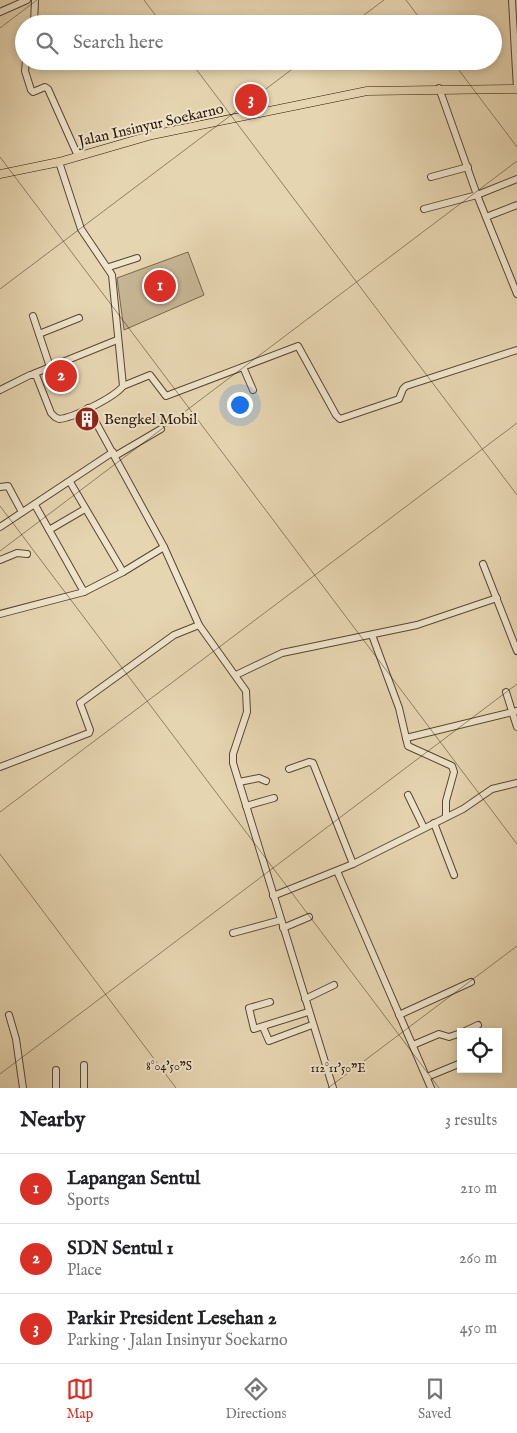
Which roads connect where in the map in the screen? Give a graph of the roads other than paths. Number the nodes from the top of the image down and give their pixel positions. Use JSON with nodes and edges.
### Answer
{"nodes":[{"id":1,"x":27,"y":0,"type":"edge"},
{"id":2,"x":35,"y":0,"type":"edge"},
{"id":3,"x":512,"y":0,"type":"edge"},
{"id":4,"x":515,"y":11,"type":"edge"},
{"id":5,"x":0,"y":12,"type":"edge"},
{"id":6,"x":34,"y":15,"type":"edge"},
{"id":7,"x":25,"y":70,"type":"edge"},
{"id":8,"x":440,"y":88,"type":"junction"},
{"id":9,"x":517,"y":89,"type":"edge"},
{"id":10,"x":78,"y":156,"type":"junction"},
{"id":11,"x":59,"y":162,"type":"junction"},
{"id":12,"x":468,"y":167,"type":"junction"},
{"id":13,"x":0,"y":174,"type":"edge"},
{"id":14,"x":431,"y":177,"type":"dead end"},
{"id":15,"x":517,"y":179,"type":"edge"},
{"id":16,"x":477,"y":194,"type":"junction"},
{"id":17,"x":517,"y":204,"type":"edge"},
{"id":18,"x":424,"y":209,"type":"dead end"},
{"id":19,"x":486,"y":217,"type":"junction"},
{"id":20,"x":137,"y":258,"type":"dead end"},
{"id":21,"x":109,"y":267,"type":"junction"},
{"id":22,"x":517,"y":294,"type":"edge"},
{"id":23,"x":33,"y":316,"type":"dead end"},
{"id":24,"x":79,"y":318,"type":"dead end"},
{"id":25,"x":39,"y":334,"type":"junction"},
{"id":26,"x":117,"y":340,"type":"junction"},
{"id":27,"x":517,"y":350,"type":"edge"},
{"id":28,"x":50,"y":367,"type":"junction"},
{"id":29,"x":243,"y":367,"type":"junction"},
{"id":30,"x":33,"y":374,"type":"junction"},
{"id":31,"x":123,"y":386,"type":"junction"},
{"id":32,"x":0,"y":390,"type":"edge"},
{"id":33,"x":253,"y":390,"type":"dead end"},
{"id":34,"x":88,"y":408,"type":"junction"},
{"id":35,"x":161,"y":429,"type":"dead end"},
{"id":36,"x":114,"y":454,"type":"junction"},
{"id":37,"x":70,"y":482,"type":"junction"},
{"id":38,"x":0,"y":488,"type":"edge"},
{"id":39,"x":35,"y":505,"type":"junction"},
{"id":40,"x":85,"y":509,"type":"junction"},
{"id":41,"x":22,"y":512,"type":"junction"},
{"id":42,"x":0,"y":527,"type":"edge"},
{"id":43,"x":49,"y":530,"type":"junction"},
{"id":44,"x":164,"y":547,"type":"junction"},
{"id":45,"x":27,"y":554,"type":"dead end"},
{"id":46,"x":0,"y":560,"type":"edge"},
{"id":47,"x":482,"y":564,"type":"dead end"},
{"id":48,"x":123,"y":572,"type":"junction"},
{"id":49,"x":84,"y":592,"type":"junction"},
{"id":50,"x":497,"y":598,"type":"junction"},
{"id":51,"x":0,"y":614,"type":"edge"},
{"id":52,"x":200,"y":625,"type":"junction"},
{"id":53,"x":372,"y":636,"type":"junction"},
{"id":54,"x":517,"y":651,"type":"edge"},
{"id":55,"x":236,"y":675,"type":"junction"},
{"id":56,"x":506,"y":692,"type":"dead end"},
{"id":57,"x":515,"y":711,"type":"edge"},
{"id":58,"x":517,"y":727,"type":"edge"},
{"id":59,"x":406,"y":738,"type":"junction"},
{"id":60,"x":0,"y":767,"type":"edge"},
{"id":61,"x":289,"y":770,"type":"dead end"},
{"id":62,"x":239,"y":782,"type":"junction"},
{"id":63,"x":266,"y":782,"type":"dead end"},
{"id":64,"x":517,"y":783,"type":"edge"},
{"id":65,"x":408,"y":794,"type":"dead end"},
{"id":66,"x":274,"y":798,"type":"dead end"},
{"id":67,"x":246,"y":806,"type":"junction"},
{"id":68,"x":446,"y":817,"type":"junction"},
{"id":69,"x":434,"y":823,"type":"junction"},
{"id":70,"x":424,"y":828,"type":"junction"},
{"id":71,"x":353,"y":864,"type":"junction"},
{"id":72,"x":337,"y":871,"type":"junction"},
{"id":73,"x":454,"y":874,"type":"dead end"},
{"id":74,"x":273,"y":896,"type":"junction"},
{"id":75,"x":309,"y":917,"type":"dead end"},
{"id":76,"x":281,"y":920,"type":"junction"},
{"id":77,"x":283,"y":928,"type":"junction"},
{"id":78,"x":233,"y":933,"type":"dead end"},
{"id":79,"x":471,"y":982,"type":"dead end"},
{"id":80,"x":334,"y":985,"type":"dead end"},
{"id":81,"x":304,"y":999,"type":"junction"},
{"id":82,"x":270,"y":1002,"type":"dead end"},
{"id":83,"x":308,"y":1012,"type":"junction"},
{"id":84,"x":9,"y":1015,"type":"dead end"},
{"id":85,"x":301,"y":1015,"type":"junction"},
{"id":86,"x":399,"y":1015,"type":"junction"},
{"id":87,"x":286,"y":1021,"type":"junction"},
{"id":88,"x":312,"y":1025,"type":"junction"},
{"id":89,"x":478,"y":1025,"type":"dead end"},
{"id":90,"x":263,"y":1027,"type":"junction"},
{"id":91,"x":305,"y":1027,"type":"junction"},
{"id":92,"x":471,"y":1028,"type":"edge"},
{"id":93,"x":289,"y":1033,"type":"junction"},
{"id":94,"x":457,"y":1034,"type":"edge"},
{"id":95,"x":413,"y":1046,"type":"junction"},
{"id":96,"x":84,"y":1065,"type":"dead end"},
{"id":97,"x":457,"y":1065,"type":"edge"},
{"id":98,"x":56,"y":1070,"type":"dead end"},
{"id":99,"x":427,"y":1077,"type":"junction"},
{"id":100,"x":23,"y":1088,"type":"edge"},
{"id":101,"x":56,"y":1088,"type":"edge"},
{"id":102,"x":84,"y":1088,"type":"edge"},
{"id":103,"x":333,"y":1088,"type":"edge"},
{"id":104,"x":431,"y":1088,"type":"edge"}],
"edges":[{"from":1,"to":5,"type":"street"},
{"from":2,"to":6,"type":"street"},
{"from":3,"to":4,"type":"street"},
{"from":4,"to":9,"type":"street"},
{"from":7,"to":10,"type":"street"},
{"from":8,"to":9,"type":"main road","name":"Jalan Insinyur Soekarno"},
{"from":8,"to":10,"type":"main road","name":"Jalan Insinyur Soekarno"},
{"from":8,"to":12,"type":"street"},
{"from":10,"to":11,"type":"main road","name":"Jalan Insinyur Soekarno"},
{"from":11,"to":13,"type":"main road","name":"Jalan Insinyur Soekarno"},
{"from":11,"to":21,"type":"street"},
{"from":12,"to":14,"type":"street"},
{"from":12,"to":16,"type":"street"},
{"from":15,"to":16,"type":"street"},
{"from":16,"to":18,"type":"street"},
{"from":16,"to":19,"type":"street"},
{"from":17,"to":19,"type":"street"},
{"from":19,"to":22,"type":"street"},
{"from":20,"to":21,"type":"street"},
{"from":21,"to":26,"type":"street"},
{"from":23,"to":25,"type":"street"},
{"from":24,"to":25,"type":"street"},
{"from":25,"to":28,"type":"street"},
{"from":26,"to":28,"type":"street"},
{"from":26,"to":31,"type":"street"},
{"from":27,"to":29,"type":"street"},
{"from":28,"to":30,"type":"street"},
{"from":29,"to":31,"type":"street"},
{"from":29,"to":33,"type":"street"},
{"from":30,"to":32,"type":"street"},
{"from":30,"to":34,"type":"street"},
{"from":31,"to":34,"type":"street"},
{"from":34,"to":36,"type":"street"},
{"from":35,"to":36,"type":"street"},
{"from":36,"to":37,"type":"street"},
{"from":36,"to":44,"type":"street"},
{"from":37,"to":39,"type":"street"},
{"from":37,"to":40,"type":"street"},
{"from":38,"to":41,"type":"street"},
{"from":39,"to":41,"type":"street"},
{"from":39,"to":43,"type":"street"},
{"from":40,"to":43,"type":"street"},
{"from":40,"to":48,"type":"street"},
{"from":41,"to":42,"type":"street"},
{"from":43,"to":49,"type":"street"},
{"from":44,"to":48,"type":"street"},
{"from":44,"to":52,"type":"street"},
{"from":45,"to":46,"type":"street"},
{"from":47,"to":50,"type":"street"},
{"from":48,"to":49,"type":"street"},
{"from":49,"to":51,"type":"street"},
{"from":50,"to":53,"type":"street"},
{"from":50,"to":54,"type":"street"},
{"from":52,"to":55,"type":"street"},
{"from":52,"to":60,"type":"street"},
{"from":53,"to":55,"type":"street"},
{"from":53,"to":59,"type":"street"},
{"from":55,"to":62,"type":"street"},
{"from":56,"to":57,"type":"street"},
{"from":57,"to":58,"type":"street"},
{"from":57,"to":59,"type":"street"},
{"from":59,"to":68,"type":"street"},
{"from":61,"to":71,"type":"street"},
{"from":62,"to":63,"type":"street"},
{"from":62,"to":67,"type":"street"},
{"from":64,"to":68,"type":"street"},
{"from":65,"to":70,"type":"street"},
{"from":66,"to":67,"type":"street"},
{"from":67,"to":74,"type":"street"},
{"from":68,"to":69,"type":"street"},
{"from":69,"to":70,"type":"street"},
{"from":69,"to":73,"type":"street"},
{"from":70,"to":71,"type":"street"},
{"from":71,"to":72,"type":"street"},
{"from":72,"to":74,"type":"street"},
{"from":72,"to":86,"type":"street"},
{"from":74,"to":76,"type":"street"},
{"from":75,"to":77,"type":"street"},
{"from":76,"to":77,"type":"street"},
{"from":76,"to":78,"type":"street"},
{"from":77,"to":81,"type":"street"},
{"from":79,"to":86,"type":"street"},
{"from":80,"to":81,"type":"street"},
{"from":81,"to":83,"type":"street"},
{"from":82,"to":90,"type":"street"},
{"from":83,"to":85,"type":"street"},
{"from":83,"to":88,"type":"street"},
{"from":84,"to":100,"type":"street"},
{"from":85,"to":87,"type":"street"},
{"from":85,"to":91,"type":"street"},
{"from":86,"to":95,"type":"street"},
{"from":87,"to":90,"type":"street"},
{"from":87,"to":93,"type":"street"},
{"from":88,"to":91,"type":"street"},
{"from":88,"to":103,"type":"street"},
{"from":89,"to":92,"type":"street"},
{"from":90,"to":93,"type":"street"},
{"from":91,"to":93,"type":"street"},
{"from":94,"to":95,"type":"street"},
{"from":95,"to":99,"type":"street"},
{"from":96,"to":102,"type":"street"},
{"from":97,"to":99,"type":"street"},
{"from":98,"to":101,"type":"street"},
{"from":99,"to":104,"type":"street"}]}
